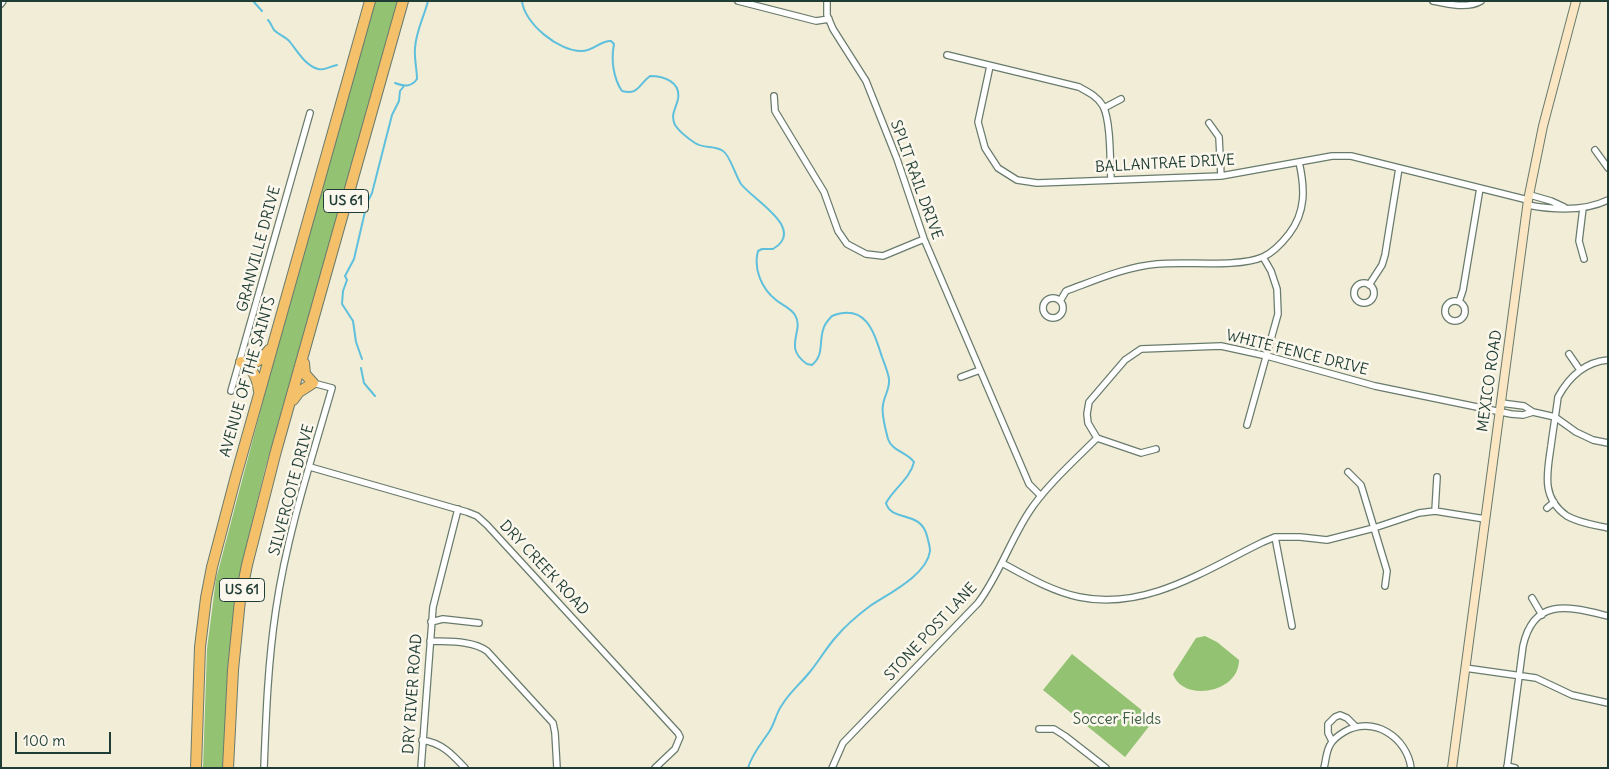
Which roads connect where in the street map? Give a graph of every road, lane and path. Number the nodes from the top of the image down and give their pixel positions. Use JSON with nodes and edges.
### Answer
{"nodes":[{"id":1,"x":370,"y":1,"type":"edge"},
{"id":2,"x":403,"y":1,"type":"edge"},
{"id":3,"x":738,"y":1,"type":"edge"},
{"id":4,"x":827,"y":1,"type":"edge"},
{"id":5,"x":1433,"y":1,"type":"edge"},
{"id":6,"x":1481,"y":1,"type":"edge"},
{"id":7,"x":1576,"y":1,"type":"edge"},
{"id":8,"x":829,"y":19,"type":"junction"},
{"id":9,"x":947,"y":56,"type":"dead end"},
{"id":10,"x":990,"y":66,"type":"junction"},
{"id":11,"x":774,"y":96,"type":"dead end"},
{"id":12,"x":1121,"y":99,"type":"dead end"},
{"id":13,"x":1104,"y":108,"type":"junction"},
{"id":14,"x":310,"y":113,"type":"dead end"},
{"id":15,"x":1209,"y":123,"type":"dead end"},
{"id":16,"x":1595,"y":150,"type":"dead end"},
{"id":17,"x":1299,"y":162,"type":"junction"},
{"id":18,"x":1399,"y":168,"type":"junction"},
{"id":19,"x":1608,"y":168,"type":"edge"},
{"id":20,"x":1221,"y":176,"type":"junction"},
{"id":21,"x":1111,"y":180,"type":"junction"},
{"id":22,"x":1480,"y":188,"type":"junction"},
{"id":23,"x":1529,"y":200,"type":"junction"},
{"id":24,"x":1608,"y":200,"type":"edge"},
{"id":25,"x":1566,"y":208,"type":"junction"},
{"id":26,"x":1583,"y":208,"type":"junction"},
{"id":27,"x":924,"y":239,"type":"junction"},
{"id":28,"x":1263,"y":256,"type":"junction"},
{"id":29,"x":1584,"y":259,"type":"dead end"},
{"id":30,"x":1369,"y":285,"type":"dead end"},
{"id":31,"x":1060,"y":300,"type":"dead end"},
{"id":32,"x":1459,"y":302,"type":"dead end"},
{"id":33,"x":272,"y":347,"type":"junction"},
{"id":34,"x":1569,"y":354,"type":"dead end"},
{"id":35,"x":1267,"y":356,"type":"junction"},
{"id":36,"x":303,"y":357,"type":"junction"},
{"id":37,"x":1608,"y":360,"type":"edge"},
{"id":38,"x":241,"y":362,"type":"junction"},
{"id":39,"x":980,"y":370,"type":"junction"},
{"id":40,"x":1580,"y":370,"type":"junction"},
{"id":41,"x":961,"y":377,"type":"dead end"},
{"id":42,"x":313,"y":383,"type":"junction"},
{"id":43,"x":231,"y":391,"type":"dead end"},
{"id":44,"x":259,"y":392,"type":"junction"},
{"id":45,"x":1501,"y":403,"type":"junction"},
{"id":46,"x":289,"y":405,"type":"junction"},
{"id":47,"x":1500,"y":411,"type":"junction"},
{"id":48,"x":1533,"y":412,"type":"junction"},
{"id":49,"x":1555,"y":417,"type":"junction"},
{"id":50,"x":1247,"y":425,"type":"dead end"},
{"id":51,"x":1097,"y":438,"type":"junction"},
{"id":52,"x":1608,"y":444,"type":"edge"},
{"id":53,"x":1156,"y":449,"type":"dead end"},
{"id":54,"x":310,"y":467,"type":"junction"},
{"id":55,"x":1348,"y":472,"type":"dead end"},
{"id":56,"x":1436,"y":477,"type":"dead end"},
{"id":57,"x":1041,"y":496,"type":"junction"},
{"id":58,"x":1554,"y":502,"type":"junction"},
{"id":59,"x":1547,"y":508,"type":"dead end"},
{"id":60,"x":458,"y":509,"type":"junction"},
{"id":61,"x":1435,"y":511,"type":"junction"},
{"id":62,"x":1484,"y":518,"type":"junction"},
{"id":63,"x":1374,"y":528,"type":"junction"},
{"id":64,"x":1608,"y":528,"type":"edge"},
{"id":65,"x":1275,"y":538,"type":"junction"},
{"id":66,"x":1002,"y":563,"type":"junction"},
{"id":67,"x":1385,"y":586,"type":"dead end"},
{"id":68,"x":1532,"y":598,"type":"dead end"},
{"id":69,"x":1542,"y":614,"type":"junction"},
{"id":70,"x":1608,"y":616,"type":"edge"},
{"id":71,"x":431,"y":622,"type":"junction"},
{"id":72,"x":479,"y":623,"type":"dead end"},
{"id":73,"x":1292,"y":626,"type":"dead end"},
{"id":74,"x":430,"y":641,"type":"junction"},
{"id":75,"x":1465,"y":668,"type":"junction"},
{"id":76,"x":1519,"y":675,"type":"junction"},
{"id":77,"x":1608,"y":704,"type":"edge"},
{"id":78,"x":1356,"y":727,"type":"junction"},
{"id":79,"x":1039,"y":729,"type":"dead end"},
{"id":80,"x":422,"y":740,"type":"junction"},
{"id":81,"x":1332,"y":741,"type":"junction"},
{"id":82,"x":1507,"y":767,"type":"edge"},
{"id":83,"x":196,"y":768,"type":"edge"},
{"id":84,"x":228,"y":768,"type":"edge"},
{"id":85,"x":264,"y":768,"type":"edge"},
{"id":86,"x":421,"y":768,"type":"edge"},
{"id":87,"x":465,"y":768,"type":"edge"},
{"id":88,"x":557,"y":768,"type":"edge"},
{"id":89,"x":655,"y":768,"type":"edge"},
{"id":90,"x":832,"y":768,"type":"edge"},
{"id":91,"x":1106,"y":768,"type":"edge"},
{"id":92,"x":1324,"y":768,"type":"edge"},
{"id":93,"x":1411,"y":768,"type":"edge"},
{"id":94,"x":1452,"y":768,"type":"edge"},
{"id":95,"x":1515,"y":768,"type":"edge"}],
"edges":[{"from":1,"to":33,"type":"highway","name":"AVENUE OF THE SAINTS","number":"US 61"},
{"from":2,"to":36,"type":"highway","number":"US 61"},
{"from":3,"to":8,"type":"street"},
{"from":4,"to":8,"type":"street","name":"SPLIT RAIL DRIVE"},
{"from":5,"to":6,"type":"street"},
{"from":7,"to":23,"type":"street","name":"MEXICO ROAD"},
{"from":8,"to":27,"type":"street","name":"SPLIT RAIL DRIVE"},
{"from":9,"to":10,"type":"street"},
{"from":10,"to":13,"type":"street"},
{"from":10,"to":21,"type":"street","name":"BALLANTRAE DRIVE"},
{"from":11,"to":27,"type":"street"},
{"from":12,"to":13,"type":"street"},
{"from":13,"to":21,"type":"street"},
{"from":14,"to":38,"type":"street","name":"GRANVILLE DRIVE"},
{"from":15,"to":20,"type":"street"},
{"from":16,"to":19,"type":"street"},
{"from":17,"to":18,"type":"street","name":"BALLANTRAE DRIVE"},
{"from":17,"to":20,"type":"street","name":"BALLANTRAE DRIVE"},
{"from":17,"to":28,"type":"street"},
{"from":18,"to":22,"type":"street","name":"BALLANTRAE DRIVE"},
{"from":18,"to":30,"type":"street"},
{"from":20,"to":21,"type":"street","name":"BALLANTRAE DRIVE"},
{"from":22,"to":23,"type":"street","name":"BALLANTRAE DRIVE"},
{"from":22,"to":32,"type":"street"},
{"from":23,"to":25,"type":"street"},
{"from":23,"to":25,"type":"street"},
{"from":23,"to":45,"type":"street","name":"MEXICO ROAD"},
{"from":24,"to":26,"type":"street"},
{"from":25,"to":26,"type":"street"},
{"from":26,"to":29,"type":"street"},
{"from":27,"to":39,"type":"street","name":"SPLIT RAIL DRIVE"},
{"from":28,"to":31,"type":"street"},
{"from":28,"to":35,"type":"street"},
{"from":33,"to":38,"type":"highway"},
{"from":33,"to":44,"type":"highway","name":"AVENUE OF THE SAINTS","number":"US 61"},
{"from":34,"to":40,"type":"street"},
{"from":35,"to":47,"type":"street","name":"WHITE FENCE DRIVE"},
{"from":35,"to":50,"type":"street"},
{"from":35,"to":51,"type":"street","name":"WHITE FENCE DRIVE"},
{"from":36,"to":42,"type":"highway"},
{"from":36,"to":46,"type":"highway","number":"US 61"},
{"from":37,"to":40,"type":"street"},
{"from":38,"to":43,"type":"street","name":"GRANVILLE DRIVE"},
{"from":38,"to":44,"type":"highway"},
{"from":39,"to":41,"type":"street"},
{"from":39,"to":57,"type":"street","name":"SPLIT RAIL DRIVE"},
{"from":40,"to":49,"type":"street"},
{"from":42,"to":46,"type":"highway"},
{"from":42,"to":54,"type":"street","name":"SILVERCOTE DRIVE"},
{"from":44,"to":83,"type":"highway","name":"AVENUE OF THE SAINTS","number":"US 61"},
{"from":45,"to":47,"type":"street","name":"MEXICO ROAD"},
{"from":45,"to":48,"type":"street"},
{"from":46,"to":84,"type":"highway","number":"US 61"},
{"from":47,"to":48,"type":"street","name":"WHITE FENCE DRIVE"},
{"from":47,"to":62,"type":"street","name":"MEXICO ROAD"},
{"from":48,"to":49,"type":"street"},
{"from":49,"to":52,"type":"street"},
{"from":49,"to":58,"type":"street"},
{"from":51,"to":53,"type":"street"},
{"from":51,"to":57,"type":"street","name":"STONE POST LANE"},
{"from":54,"to":60,"type":"street","name":"DRY CREEK ROAD"},
{"from":54,"to":85,"type":"street","name":"SILVERCOTE DRIVE"},
{"from":55,"to":63,"type":"street"},
{"from":56,"to":61,"type":"street"},
{"from":57,"to":66,"type":"street","name":"STONE POST LANE"},
{"from":58,"to":59,"type":"street"},
{"from":58,"to":64,"type":"street"},
{"from":60,"to":71,"type":"street","name":"DRY RIVER ROAD"},
{"from":60,"to":89,"type":"street","name":"DRY CREEK ROAD"},
{"from":61,"to":62,"type":"street"},
{"from":61,"to":63,"type":"street"},
{"from":62,"to":75,"type":"street","name":"MEXICO ROAD"},
{"from":63,"to":65,"type":"street"},
{"from":63,"to":67,"type":"street"},
{"from":65,"to":66,"type":"street"},
{"from":65,"to":73,"type":"street"},
{"from":66,"to":90,"type":"street","name":"STONE POST LANE"},
{"from":68,"to":69,"type":"street"},
{"from":69,"to":70,"type":"street"},
{"from":69,"to":76,"type":"street"},
{"from":71,"to":72,"type":"street","name":"DRY RIVER ROAD"},
{"from":71,"to":74,"type":"street","name":"DRY RIVER ROAD"},
{"from":74,"to":80,"type":"street","name":"DRY RIVER ROAD"},
{"from":74,"to":88,"type":"street"},
{"from":75,"to":76,"type":"street"},
{"from":75,"to":94,"type":"street","name":"MEXICO ROAD"},
{"from":76,"to":77,"type":"street"},
{"from":76,"to":82,"type":"street"},
{"from":78,"to":81,"type":"street"},
{"from":78,"to":81,"type":"street"},
{"from":78,"to":93,"type":"street"},
{"from":79,"to":91,"type":"street"},
{"from":80,"to":86,"type":"street","name":"DRY RIVER ROAD"},
{"from":80,"to":87,"type":"street"},
{"from":81,"to":92,"type":"street"},
{"from":82,"to":95,"type":"street"}]}
